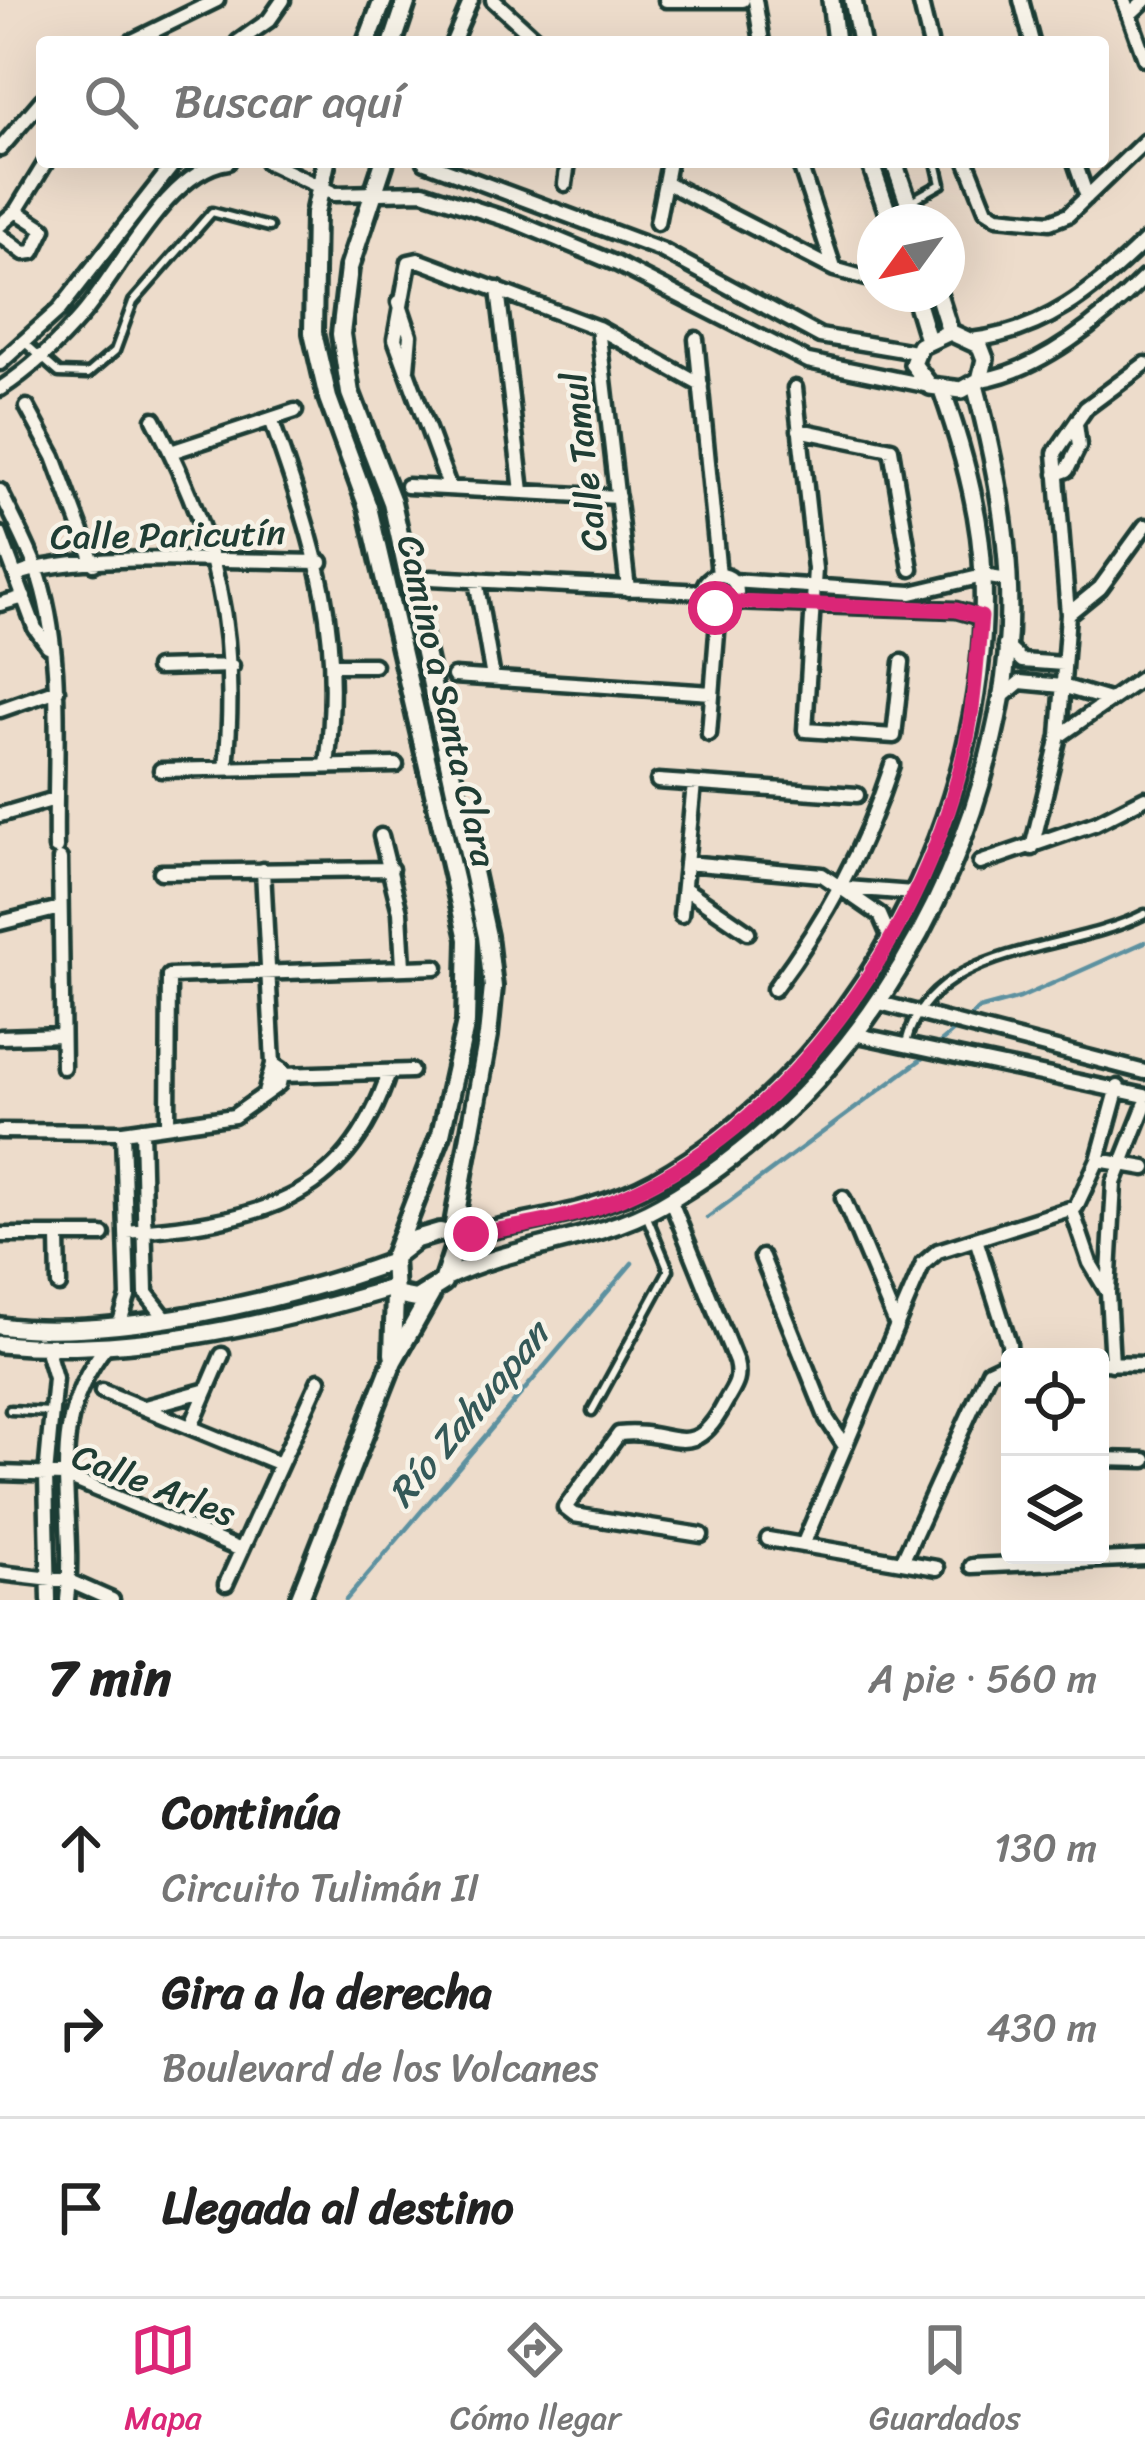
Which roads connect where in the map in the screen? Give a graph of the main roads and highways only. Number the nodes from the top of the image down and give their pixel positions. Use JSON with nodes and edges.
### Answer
{"nodes":[{"id":1,"x":382,"y":0,"type":"edge"},
{"id":2,"x":407,"y":0,"type":"edge"},
{"id":3,"x":369,"y":36,"type":"edge"},
{"id":4,"x":394,"y":36,"type":"edge"},
{"id":5,"x":324,"y":168,"type":"edge"},
{"id":6,"x":383,"y":168,"type":"edge"},
{"id":7,"x":454,"y":1237,"type":"junction"},
{"id":8,"x":393,"y":1258,"type":"junction"},
{"id":9,"x":394,"y":1292,"type":"junction"},
{"id":10,"x":431,"y":1294,"type":"junction"},
{"id":11,"x":393,"y":1361,"type":"junction"},
{"id":12,"x":299,"y":1600,"type":"edge"}],
"edges":[{"from":1,"to":3,"type":"main road"},
{"from":2,"to":4,"type":"main road"},
{"from":5,"to":8,"type":"main road","name":"Camino a Santa Clara"},
{"from":6,"to":7,"type":"main road","name":"Camino a Santa Clara"},
{"from":7,"to":8,"type":"main road"},
{"from":7,"to":10,"type":"main road","name":"Camino a Santa Clara"},
{"from":8,"to":9,"type":"main road"},
{"from":9,"to":10,"type":"main road"},
{"from":9,"to":11,"type":"main road"},
{"from":10,"to":11,"type":"main road"},
{"from":11,"to":12,"type":"main road"}]}
